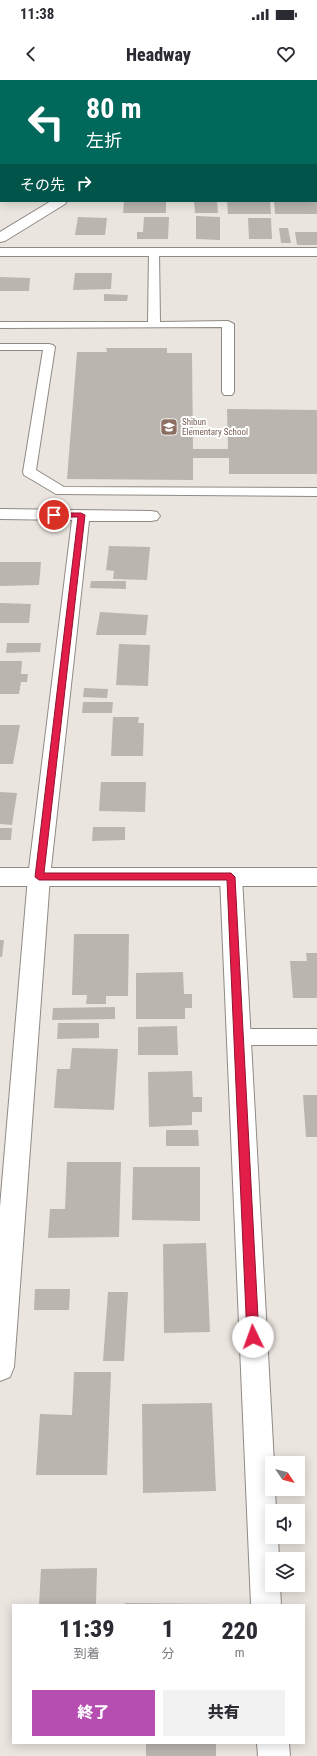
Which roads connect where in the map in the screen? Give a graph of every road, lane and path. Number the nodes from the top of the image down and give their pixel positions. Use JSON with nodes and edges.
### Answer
{"nodes":[{"id":1,"x":58,"y":202,"type":"edge"},
{"id":2,"x":0,"y":238,"type":"edge"},
{"id":3,"x":0,"y":252,"type":"edge"},
{"id":4,"x":154,"y":252,"type":"junction"},
{"id":5,"x":317,"y":252,"type":"edge"},
{"id":6,"x":0,"y":325,"type":"edge"},
{"id":7,"x":53,"y":325,"type":"junction"},
{"id":8,"x":154,"y":326,"type":"junction"},
{"id":9,"x":0,"y":347,"type":"edge"},
{"id":10,"x":49,"y":347,"type":"junction"},
{"id":11,"x":228,"y":392,"type":"dead end"},
{"id":12,"x":317,"y":492,"type":"edge"},
{"id":13,"x":0,"y":514,"type":"edge"},
{"id":14,"x":81,"y":515,"type":"junction"},
{"id":15,"x":151,"y":516,"type":"dead end"},
{"id":16,"x":0,"y":877,"type":"edge"},
{"id":17,"x":39,"y":877,"type":"junction"},
{"id":18,"x":231,"y":877,"type":"junction"},
{"id":19,"x":317,"y":877,"type":"edge"},
{"id":20,"x":238,"y":1036,"type":"junction"},
{"id":21,"x":317,"y":1037,"type":"edge"},
{"id":22,"x":0,"y":1367,"type":"edge"},
{"id":23,"x":266,"y":1604,"type":"edge"},
{"id":24,"x":273,"y":1744,"type":"edge"},
{"id":25,"x":274,"y":1756,"type":"edge"}],
"edges":[{"from":1,"to":2,"type":"street"},
{"from":3,"to":4,"type":"street"},
{"from":4,"to":5,"type":"street"},
{"from":4,"to":8,"type":"lane"},
{"from":6,"to":7,"type":"lane"},
{"from":7,"to":8,"type":"lane"},
{"from":7,"to":10,"type":"lane"},
{"from":8,"to":11,"type":"lane"},
{"from":9,"to":10,"type":"lane"},
{"from":10,"to":12,"type":"lane"},
{"from":13,"to":14,"type":"street"},
{"from":14,"to":15,"type":"street"},
{"from":14,"to":17,"type":"street"},
{"from":16,"to":17,"type":"street"},
{"from":17,"to":18,"type":"street"},
{"from":17,"to":22,"type":"street"},
{"from":18,"to":19,"type":"street"},
{"from":18,"to":20,"type":"street"},
{"from":20,"to":21,"type":"lane"},
{"from":20,"to":23,"type":"street"},
{"from":24,"to":25,"type":"street"}]}
